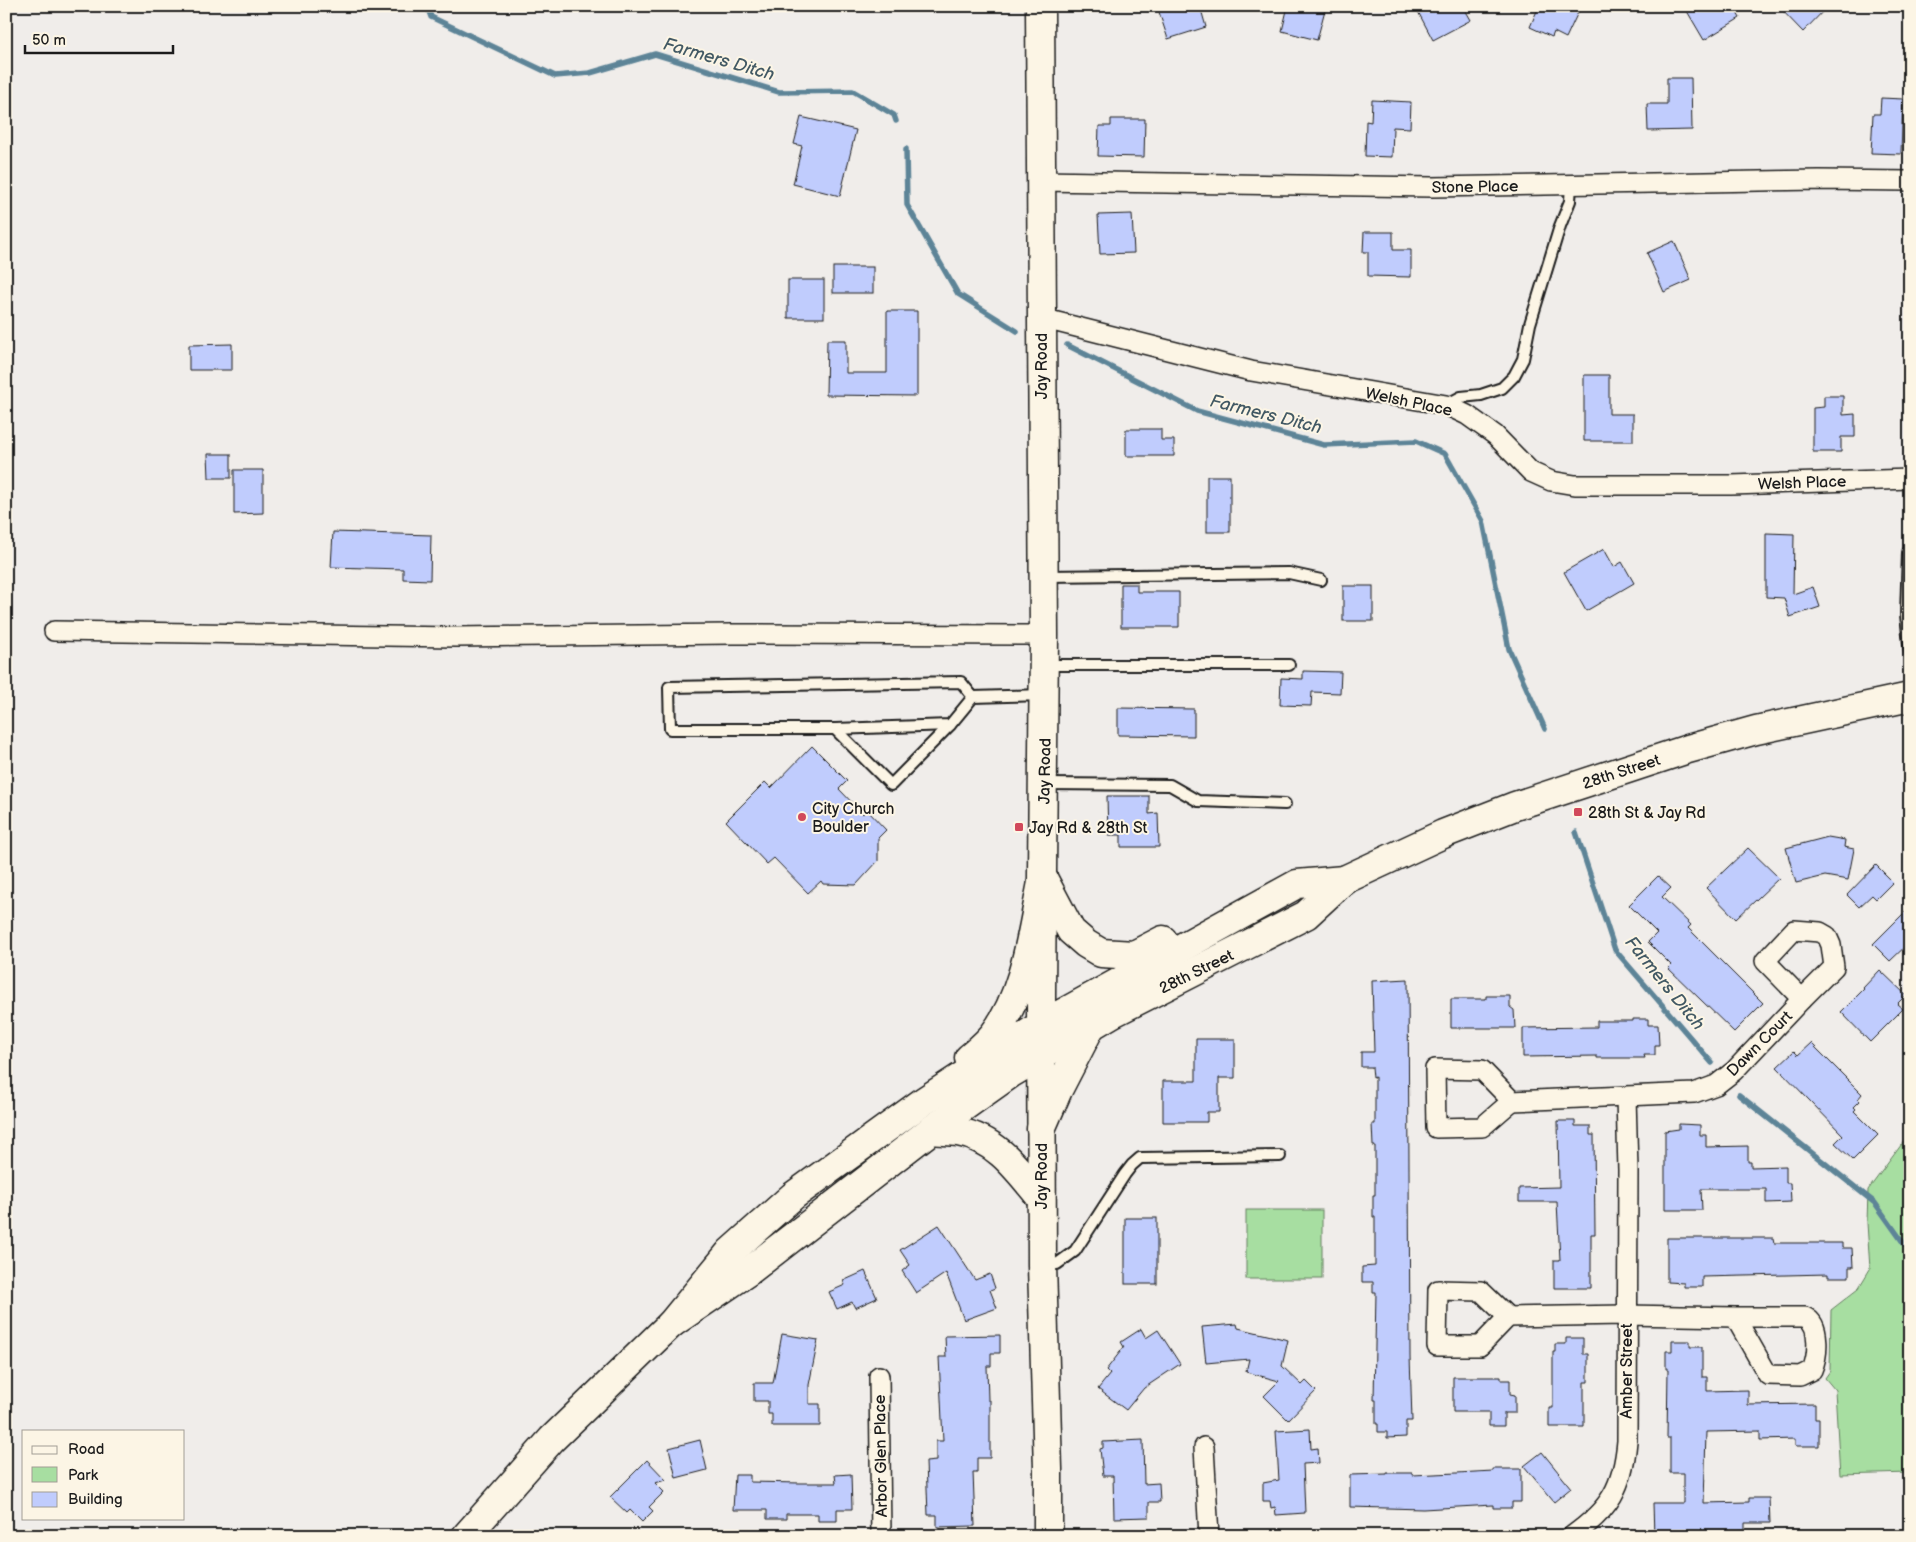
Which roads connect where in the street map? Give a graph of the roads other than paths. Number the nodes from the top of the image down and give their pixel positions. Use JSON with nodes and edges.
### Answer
{"nodes":[{"id":1,"x":1040,"y":6,"type":"edge"},
{"id":2,"x":1040,"y":181,"type":"junction"},
{"id":3,"x":1910,"y":181,"type":"edge"},
{"id":4,"x":1571,"y":185,"type":"junction"},
{"id":5,"x":1041,"y":318,"type":"junction"},
{"id":6,"x":1446,"y":405,"type":"junction"},
{"id":7,"x":1910,"y":479,"type":"edge"},
{"id":8,"x":1908,"y":552,"type":"dead end"},
{"id":9,"x":1044,"y":576,"type":"junction"},
{"id":10,"x":1321,"y":580,"type":"dead end"},
{"id":11,"x":54,"y":631,"type":"dead end"},
{"id":12,"x":1044,"y":635,"type":"junction"},
{"id":13,"x":1910,"y":653,"type":"edge"},
{"id":14,"x":1044,"y":665,"type":"junction"},
{"id":15,"x":1289,"y":665,"type":"dead end"},
{"id":16,"x":1044,"y":695,"type":"junction"},
{"id":17,"x":973,"y":697,"type":"junction"},
{"id":18,"x":1910,"y":697,"type":"edge"},
{"id":19,"x":950,"y":725,"type":"junction"},
{"id":20,"x":835,"y":728,"type":"junction"},
{"id":21,"x":1043,"y":784,"type":"junction"},
{"id":22,"x":1285,"y":804,"type":"dead end"},
{"id":23,"x":1043,"y":878,"type":"junction"},
{"id":24,"x":1344,"y":880,"type":"junction"},
{"id":25,"x":1297,"y":884,"type":"junction"},
{"id":26,"x":1802,"y":999,"type":"dead end"},
{"id":27,"x":1041,"y":1025,"type":"junction"},
{"id":28,"x":1091,"y":1026,"type":"junction"},
{"id":29,"x":1042,"y":1054,"type":"junction"},
{"id":30,"x":1626,"y":1097,"type":"junction"},
{"id":31,"x":924,"y":1101,"type":"junction"},
{"id":32,"x":1512,"y":1101,"type":"dead end"},
{"id":33,"x":1041,"y":1129,"type":"junction"},
{"id":34,"x":931,"y":1130,"type":"junction"},
{"id":35,"x":1280,"y":1156,"type":"dead end"},
{"id":36,"x":1041,"y":1198,"type":"junction"},
{"id":37,"x":1042,"y":1264,"type":"junction"},
{"id":38,"x":1626,"y":1315,"type":"junction"},
{"id":39,"x":1508,"y":1317,"type":"dead end"},
{"id":40,"x":1736,"y":1317,"type":"junction"},
{"id":41,"x":671,"y":1324,"type":"junction"},
{"id":42,"x":879,"y":1376,"type":"dead end"},
{"id":43,"x":1204,"y":1447,"type":"dead end"},
{"id":44,"x":466,"y":1536,"type":"edge"},
{"id":45,"x":881,"y":1536,"type":"edge"},
{"id":46,"x":1048,"y":1536,"type":"edge"},
{"id":47,"x":1209,"y":1536,"type":"edge"},
{"id":48,"x":1572,"y":1536,"type":"edge"}],
"edges":[{"from":1,"to":2,"type":"main road","name":"Jay Road"},
{"from":2,"to":4,"type":"street","name":"Stone Place"},
{"from":2,"to":5,"type":"main road","name":"Jay Road"},
{"from":3,"to":4,"type":"street","name":"Stone Place"},
{"from":4,"to":6,"type":"lane"},
{"from":5,"to":6,"type":"street","name":"Welsh Place"},
{"from":5,"to":9,"type":"main road","name":"Jay Road"},
{"from":6,"to":7,"type":"street","name":"Welsh Place"},
{"from":8,"to":13,"type":"lane"},
{"from":9,"to":10,"type":"lane"},
{"from":9,"to":12,"type":"main road","name":"Jay Road"},
{"from":11,"to":12,"type":"street"},
{"from":12,"to":14,"type":"main road","name":"Jay Road"},
{"from":14,"to":15,"type":"lane"},
{"from":14,"to":16,"type":"main road","name":"Jay Road"},
{"from":16,"to":17,"type":"lane"},
{"from":16,"to":21,"type":"main road","name":"Jay Road"},
{"from":17,"to":19,"type":"lane"},
{"from":17,"to":20,"type":"lane"},
{"from":18,"to":24,"type":"main road","name":"28th Street"},
{"from":19,"to":20,"type":"lane"},
{"from":19,"to":20,"type":"lane"},
{"from":21,"to":22,"type":"lane"},
{"from":21,"to":23,"type":"main road","name":"Jay Road"},
{"from":23,"to":25,"type":"main road"},
{"from":23,"to":27,"type":"main road","name":"Jay Road"},
{"from":23,"to":31,"type":"main road"},
{"from":24,"to":25,"type":"main road","name":"28th Street"},
{"from":24,"to":28,"type":"main road","name":"28th Street"},
{"from":25,"to":27,"type":"main road","name":"28th Street"},
{"from":26,"to":30,"type":"street","name":"Dawn Court"},
{"from":27,"to":29,"type":"main road","name":"Jay Road"},
{"from":27,"to":31,"type":"main road","name":"28th Street"},
{"from":28,"to":29,"type":"main road","name":"28th Street"},
{"from":28,"to":33,"type":"main road"},
{"from":29,"to":33,"type":"main road","name":"Jay Road"},
{"from":29,"to":34,"type":"main road","name":"28th Street"},
{"from":30,"to":32,"type":"street","name":"Dawn Court"},
{"from":30,"to":38,"type":"street","name":"Amber Street"},
{"from":31,"to":41,"type":"main road"},
{"from":33,"to":36,"type":"main road","name":"Jay Road"},
{"from":34,"to":36,"type":"main road"},
{"from":34,"to":41,"type":"main road","name":"28th Street"},
{"from":35,"to":37,"type":"lane"},
{"from":36,"to":37,"type":"main road","name":"Jay Road"},
{"from":37,"to":46,"type":"main road","name":"Jay Road"},
{"from":38,"to":39,"type":"street"},
{"from":38,"to":40,"type":"street"},
{"from":38,"to":48,"type":"street","name":"Amber Street"},
{"from":40,"to":40,"type":"street"},
{"from":41,"to":44,"type":"main road"},
{"from":42,"to":45,"type":"street","name":"Arbor Glen Place"},
{"from":43,"to":47,"type":"street"}]}
